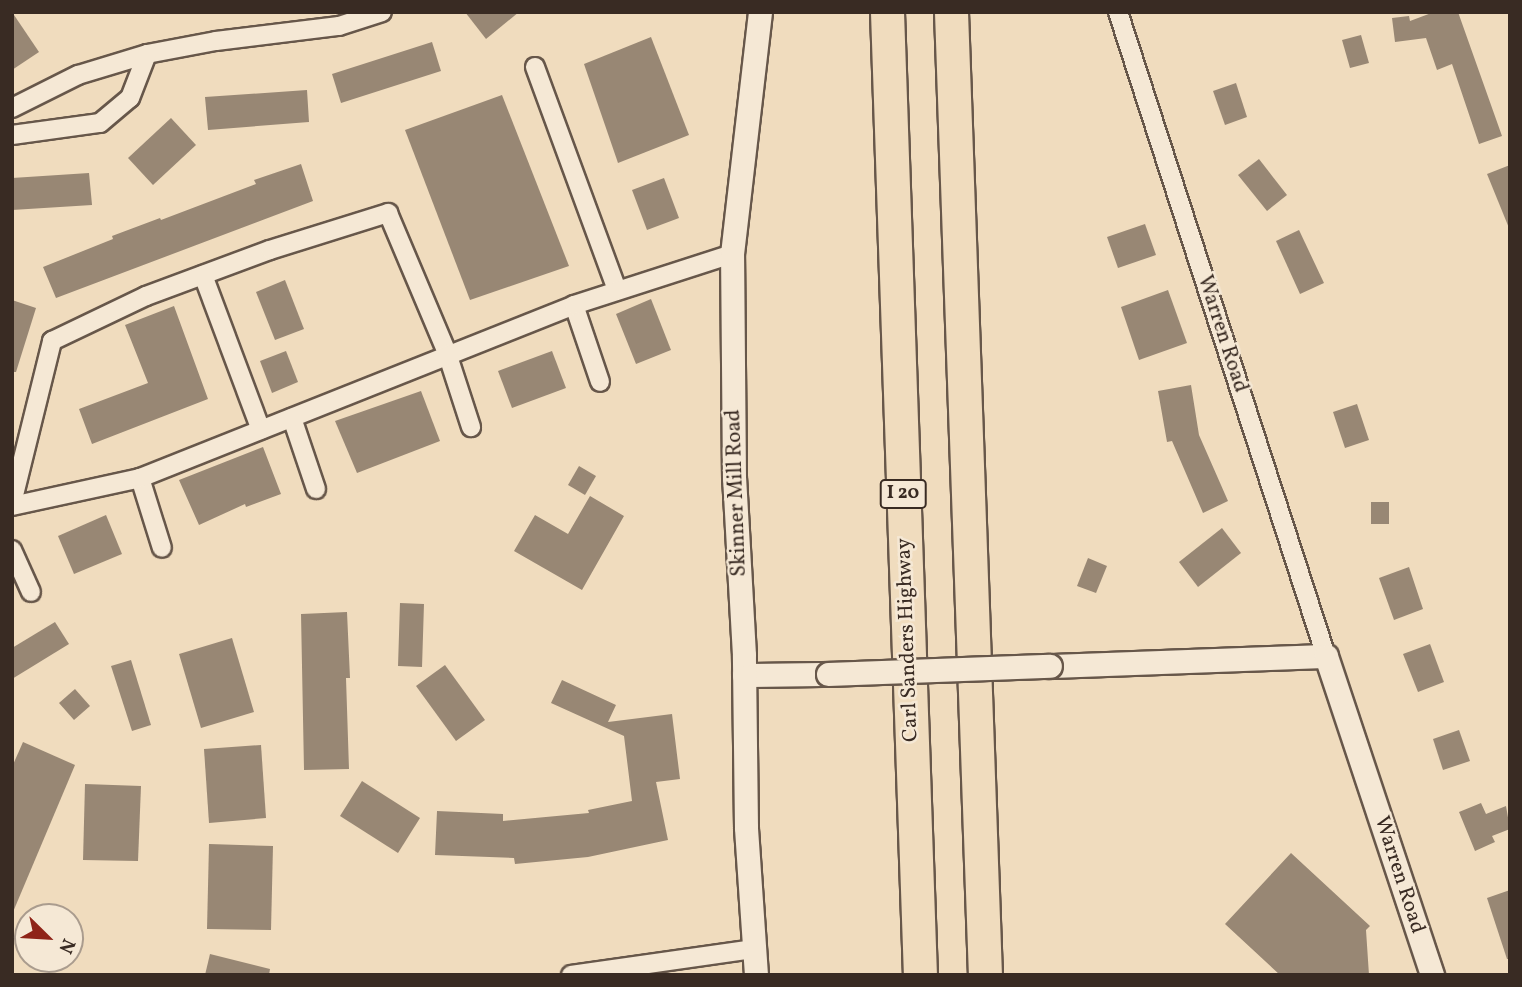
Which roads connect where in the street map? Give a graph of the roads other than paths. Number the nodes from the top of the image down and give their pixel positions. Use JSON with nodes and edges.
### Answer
{"nodes":[{"id":1,"x":382,"y":12,"type":"edge"},
{"id":2,"x":760,"y":12,"type":"edge"},
{"id":3,"x":887,"y":12,"type":"edge"},
{"id":4,"x":951,"y":12,"type":"edge"},
{"id":5,"x":1118,"y":12,"type":"edge"},
{"id":6,"x":147,"y":54,"type":"junction"},
{"id":7,"x":535,"y":67,"type":"dead end"},
{"id":8,"x":12,"y":108,"type":"edge"},
{"id":9,"x":12,"y":135,"type":"edge"},
{"id":10,"x":732,"y":254,"type":"junction"},
{"id":11,"x":203,"y":275,"type":"junction"},
{"id":12,"x":617,"y":290,"type":"junction"},
{"id":13,"x":574,"y":305,"type":"junction"},
{"id":14,"x":447,"y":354,"type":"junction"},
{"id":15,"x":600,"y":382,"type":"dead end"},
{"id":16,"x":292,"y":418,"type":"junction"},
{"id":17,"x":471,"y":427,"type":"dead end"},
{"id":18,"x":261,"y":430,"type":"junction"},
{"id":19,"x":140,"y":478,"type":"junction"},
{"id":20,"x":316,"y":489,"type":"dead end"},
{"id":21,"x":12,"y":504,"type":"edge"},
{"id":22,"x":162,"y":548,"type":"dead end"},
{"id":23,"x":12,"y":550,"type":"edge"},
{"id":24,"x":31,"y":592,"type":"dead end"},
{"id":25,"x":1326,"y":656,"type":"junction"},
{"id":26,"x":744,"y":676,"type":"junction"},
{"id":27,"x":754,"y":949,"type":"junction"},
{"id":28,"x":571,"y":975,"type":"edge"},
{"id":29,"x":756,"y":975,"type":"edge"},
{"id":30,"x":920,"y":975,"type":"edge"},
{"id":31,"x":985,"y":975,"type":"edge"},
{"id":32,"x":1432,"y":975,"type":"edge"}],
"edges":[{"from":1,"to":6,"type":"street"},
{"from":2,"to":10,"type":"street","name":"Skinner Mill Road"},
{"from":3,"to":30,"type":"highway","name":"Carl Sanders Highway","number":"I 20"},
{"from":4,"to":31,"type":"highway"},
{"from":5,"to":25,"type":"street","name":"Warren Road"},
{"from":6,"to":8,"type":"street"},
{"from":6,"to":9,"type":"street"},
{"from":7,"to":12,"type":"street"},
{"from":10,"to":12,"type":"street"},
{"from":10,"to":26,"type":"street","name":"Skinner Mill Road"},
{"from":11,"to":14,"type":"street"},
{"from":11,"to":18,"type":"street"},
{"from":11,"to":21,"type":"street"},
{"from":12,"to":13,"type":"street"},
{"from":13,"to":14,"type":"street"},
{"from":13,"to":15,"type":"street"},
{"from":14,"to":16,"type":"street"},
{"from":14,"to":17,"type":"street"},
{"from":16,"to":18,"type":"street"},
{"from":16,"to":20,"type":"street"},
{"from":18,"to":19,"type":"street"},
{"from":19,"to":21,"type":"street"},
{"from":19,"to":22,"type":"street"},
{"from":23,"to":24,"type":"street"},
{"from":25,"to":26,"type":"street","bridge":true},
{"from":25,"to":32,"type":"street","name":"Warren Road"},
{"from":26,"to":27,"type":"street","name":"Skinner Mill Road"},
{"from":27,"to":28,"type":"street"},
{"from":27,"to":29,"type":"street","name":"Skinner Mill Road"}]}
